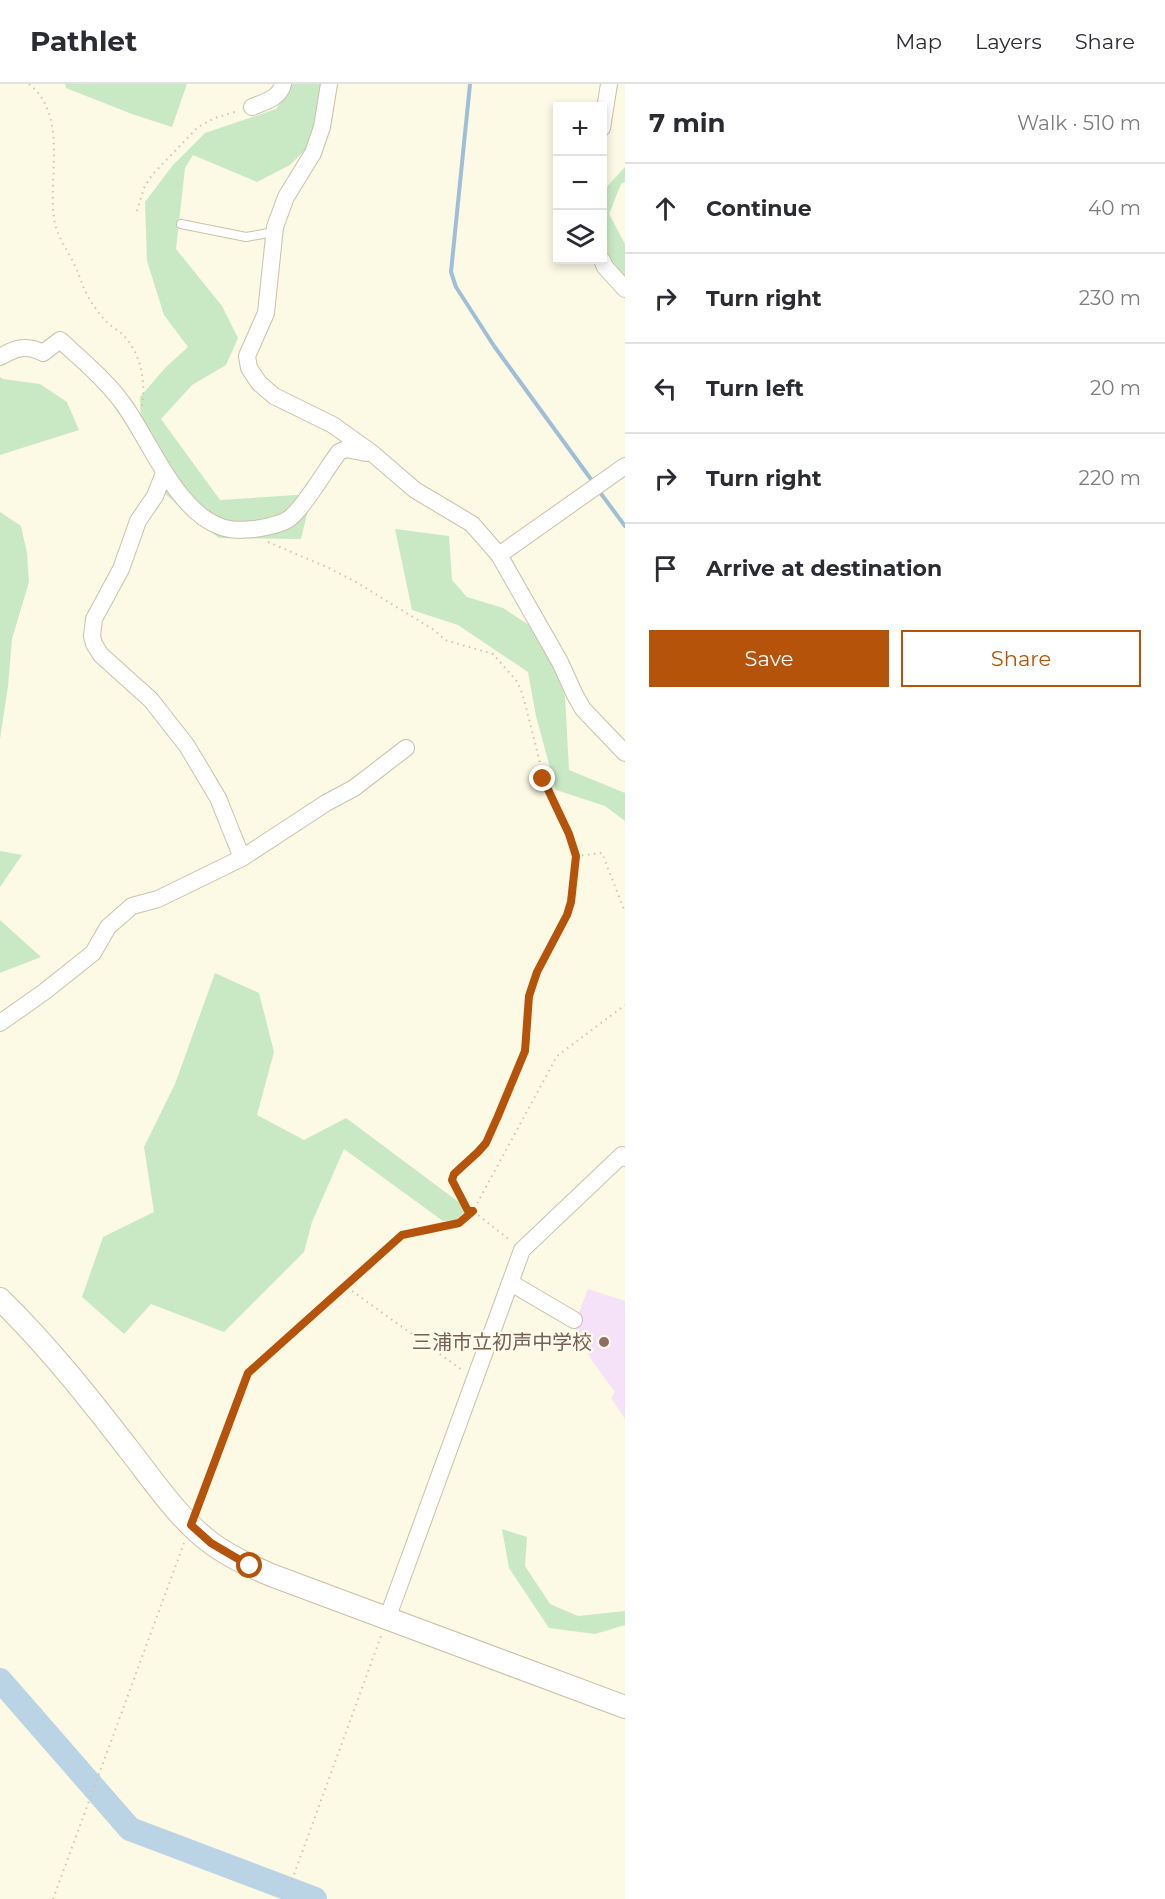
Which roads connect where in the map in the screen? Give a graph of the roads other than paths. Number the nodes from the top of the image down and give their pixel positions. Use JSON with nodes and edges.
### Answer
{"nodes":[{"id":1,"x":283,"y":84,"type":"edge"},
{"id":2,"x":329,"y":84,"type":"edge"},
{"id":3,"x":609,"y":84,"type":"edge"},
{"id":4,"x":607,"y":102,"type":"edge"},
{"id":5,"x":252,"y":107,"type":"road end"},
{"id":6,"x":181,"y":224,"type":"dead end"},
{"id":7,"x":274,"y":232,"type":"junction"},
{"id":8,"x":604,"y":264,"type":"edge"},
{"id":9,"x":625,"y":289,"type":"edge"},
{"id":10,"x":0,"y":357,"type":"edge"},
{"id":11,"x":372,"y":453,"type":"junction"},
{"id":12,"x":625,"y":466,"type":"edge"},
{"id":13,"x":164,"y":473,"type":"junction"},
{"id":14,"x":499,"y":555,"type":"junction"},
{"id":15,"x":406,"y":748,"type":"dead end"},
{"id":16,"x":625,"y":753,"type":"edge"},
{"id":17,"x":242,"y":858,"type":"junction"},
{"id":18,"x":0,"y":1023,"type":"edge"},
{"id":19,"x":625,"y":1158,"type":"edge"},
{"id":20,"x":511,"y":1283,"type":"junction"},
{"id":21,"x":0,"y":1299,"type":"edge"},
{"id":22,"x":574,"y":1320,"type":"dead end"},
{"id":23,"x":387,"y":1619,"type":"junction"},
{"id":24,"x":625,"y":1707,"type":"edge"}],
"edges":[{"from":1,"to":5,"type":"street"},
{"from":2,"to":7,"type":"street"},
{"from":3,"to":4,"type":"street"},
{"from":6,"to":7,"type":"lane"},
{"from":7,"to":11,"type":"street"},
{"from":8,"to":9,"type":"street"},
{"from":10,"to":13,"type":"street"},
{"from":11,"to":13,"type":"street"},
{"from":11,"to":14,"type":"street"},
{"from":12,"to":14,"type":"street"},
{"from":13,"to":17,"type":"street"},
{"from":14,"to":16,"type":"street"},
{"from":15,"to":17,"type":"street"},
{"from":17,"to":18,"type":"street"},
{"from":19,"to":20,"type":"street"},
{"from":20,"to":22,"type":"street"},
{"from":20,"to":23,"type":"street"},
{"from":21,"to":23,"type":"street"},
{"from":23,"to":24,"type":"street"}]}
